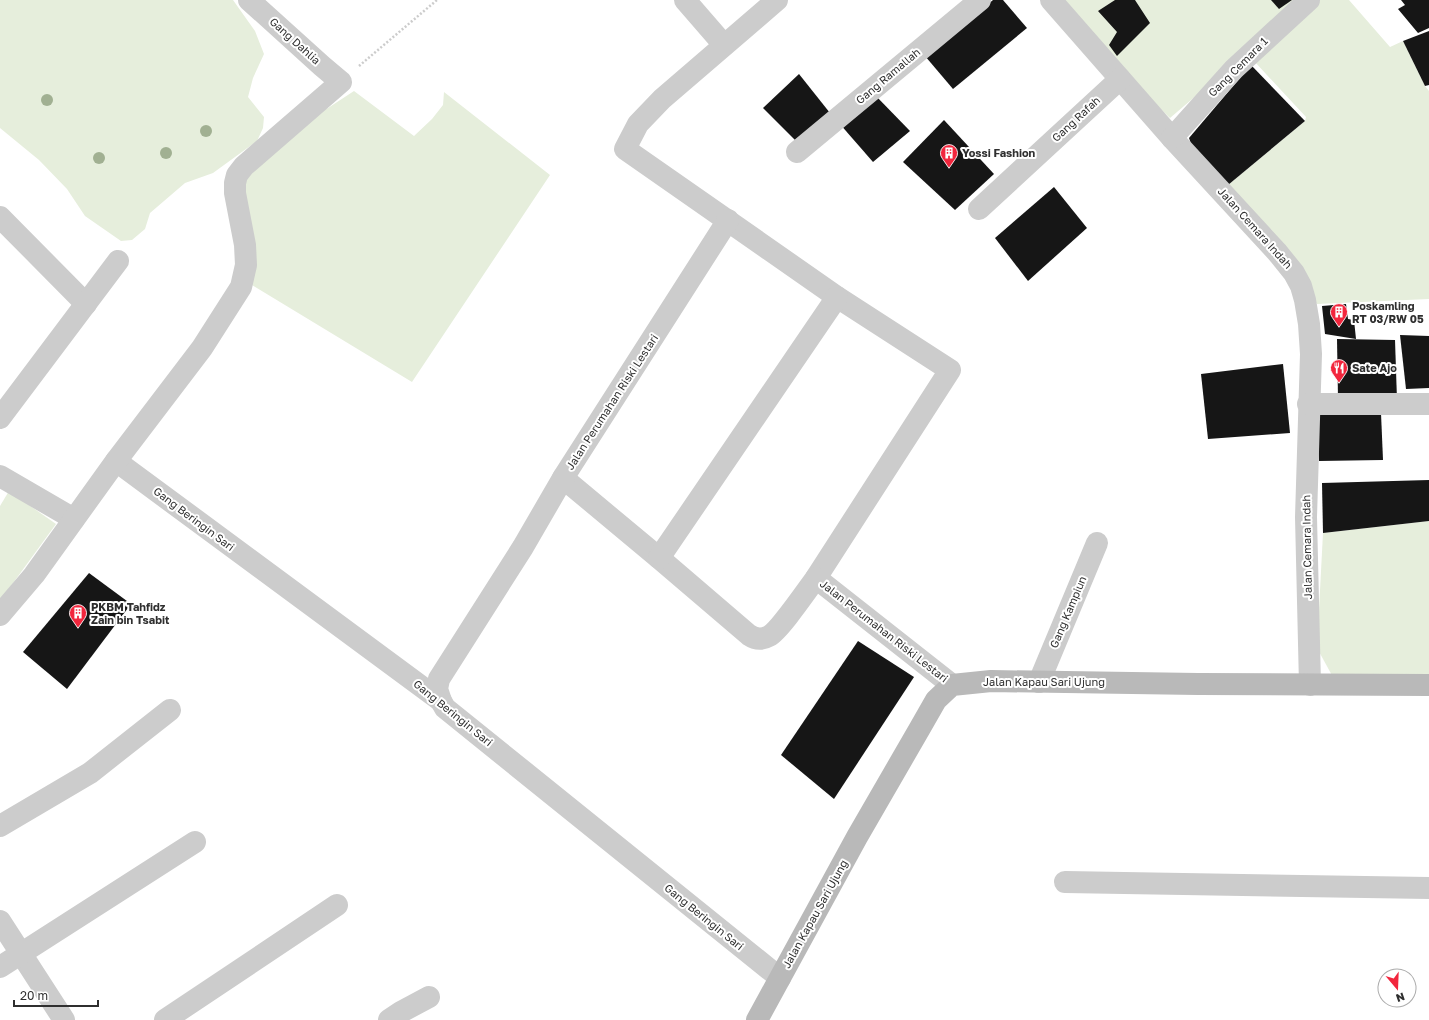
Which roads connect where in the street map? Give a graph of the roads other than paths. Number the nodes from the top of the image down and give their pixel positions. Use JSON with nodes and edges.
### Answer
{"nodes":[{"id":1,"x":249,"y":0,"type":"edge"},
{"id":2,"x":685,"y":0,"type":"edge"},
{"id":3,"x":778,"y":0,"type":"edge"},
{"id":4,"x":980,"y":0,"type":"edge"},
{"id":5,"x":1051,"y":0,"type":"edge"},
{"id":6,"x":1309,"y":0,"type":"edge"},
{"id":7,"x":724,"y":45,"type":"junction"},
{"id":8,"x":1120,"y":79,"type":"junction"},
{"id":9,"x":1172,"y":138,"type":"junction"},
{"id":10,"x":797,"y":152,"type":"dead end"},
{"id":11,"x":979,"y":209,"type":"dead end"},
{"id":12,"x":0,"y":218,"type":"edge"},
{"id":13,"x":728,"y":220,"type":"junction"},
{"id":14,"x":118,"y":261,"type":"dead end"},
{"id":15,"x":837,"y":297,"type":"junction"},
{"id":16,"x":86,"y":304,"type":"junction"},
{"id":17,"x":1308,"y":404,"type":"junction"},
{"id":18,"x":1429,"y":404,"type":"edge"},
{"id":19,"x":2,"y":407,"type":"edge"},
{"id":20,"x":116,"y":460,"type":"junction"},
{"id":21,"x":563,"y":478,"type":"junction"},
{"id":22,"x":2,"y":482,"type":"edge"},
{"id":23,"x":74,"y":519,"type":"junction"},
{"id":24,"x":1097,"y":543,"type":"dead end"},
{"id":25,"x":659,"y":558,"type":"junction"},
{"id":26,"x":816,"y":578,"type":"junction"},
{"id":27,"x":0,"y":615,"type":"edge"},
{"id":28,"x":1039,"y":682,"type":"junction"},
{"id":29,"x":952,"y":685,"type":"junction"},
{"id":30,"x":1310,"y":685,"type":"junction"},
{"id":31,"x":1429,"y":685,"type":"edge"},
{"id":32,"x":441,"y":701,"type":"junction"},
{"id":33,"x":170,"y":710,"type":"dead end"},
{"id":34,"x":0,"y":826,"type":"edge"},
{"id":35,"x":195,"y":842,"type":"dead end"},
{"id":36,"x":1065,"y":882,"type":"dead end"},
{"id":37,"x":1429,"y":888,"type":"edge"},
{"id":38,"x":337,"y":905,"type":"dead end"},
{"id":39,"x":0,"y":921,"type":"edge"},
{"id":40,"x":21,"y":954,"type":"junction"},
{"id":41,"x":0,"y":967,"type":"edge"},
{"id":42,"x":780,"y":978,"type":"junction"},
{"id":43,"x":64,"y":1020,"type":"edge"},
{"id":44,"x":165,"y":1020,"type":"edge"},
{"id":45,"x":389,"y":1020,"type":"edge"},
{"id":46,"x":418,"y":1020,"type":"edge"},
{"id":47,"x":756,"y":1020,"type":"edge"}],
"edges":[{"from":1,"to":20,"type":"street","name":"Gang Dahlia"},
{"from":2,"to":7,"type":"street"},
{"from":3,"to":7,"type":"street"},
{"from":4,"to":10,"type":"street","name":"Gang Ramallah"},
{"from":5,"to":8,"type":"street","name":"Jalan Cemara Indah"},
{"from":6,"to":9,"type":"street","name":"Gang Cemara 1"},
{"from":7,"to":13,"type":"street","name":"Jalan Perumahan Riski Lestari"},
{"from":8,"to":9,"type":"street","name":"Jalan Cemara Indah"},
{"from":8,"to":11,"type":"street","name":"Gang Rafah"},
{"from":9,"to":17,"type":"street","name":"Jalan Cemara Indah"},
{"from":12,"to":16,"type":"street"},
{"from":13,"to":15,"type":"street","name":"Jalan Perumahan Riski Lestari"},
{"from":13,"to":21,"type":"street","name":"Jalan Perumahan Riski Lestari"},
{"from":14,"to":16,"type":"street"},
{"from":15,"to":25,"type":"street"},
{"from":15,"to":26,"type":"street","name":"Jalan Perumahan Riski Lestari"},
{"from":16,"to":19,"type":"street"},
{"from":17,"to":18,"type":"street"},
{"from":17,"to":30,"type":"street","name":"Jalan Cemara Indah"},
{"from":20,"to":23,"type":"street"},
{"from":20,"to":32,"type":"street","name":"Gang Beringin Sari"},
{"from":21,"to":25,"type":"street","name":"Jalan Perumahan Riski Lestari"},
{"from":21,"to":32,"type":"street"},
{"from":22,"to":23,"type":"street"},
{"from":23,"to":27,"type":"street"},
{"from":24,"to":28,"type":"street","name":"Gang Kampiun"},
{"from":25,"to":26,"type":"street","name":"Jalan Perumahan Riski Lestari"},
{"from":26,"to":29,"type":"street","name":"Jalan Perumahan Riski Lestari"},
{"from":28,"to":29,"type":"street","name":"Jalan Kapau Sari Ujung"},
{"from":28,"to":30,"type":"street","name":"Jalan Kapau Sari Ujung"},
{"from":29,"to":42,"type":"street","name":"Jalan Kapau Sari Ujung"},
{"from":30,"to":31,"type":"street","name":"Jalan Kapau Sari Ujung"},
{"from":32,"to":42,"type":"street","name":"Gang Beringin Sari"},
{"from":33,"to":34,"type":"street"},
{"from":35,"to":40,"type":"street"},
{"from":36,"to":37,"type":"street"},
{"from":38,"to":44,"type":"street"},
{"from":39,"to":40,"type":"street"},
{"from":40,"to":41,"type":"street"},
{"from":40,"to":43,"type":"street"},
{"from":42,"to":47,"type":"street","name":"Jalan Kapau Sari Ujung"},
{"from":45,"to":46,"type":"street"}]}
